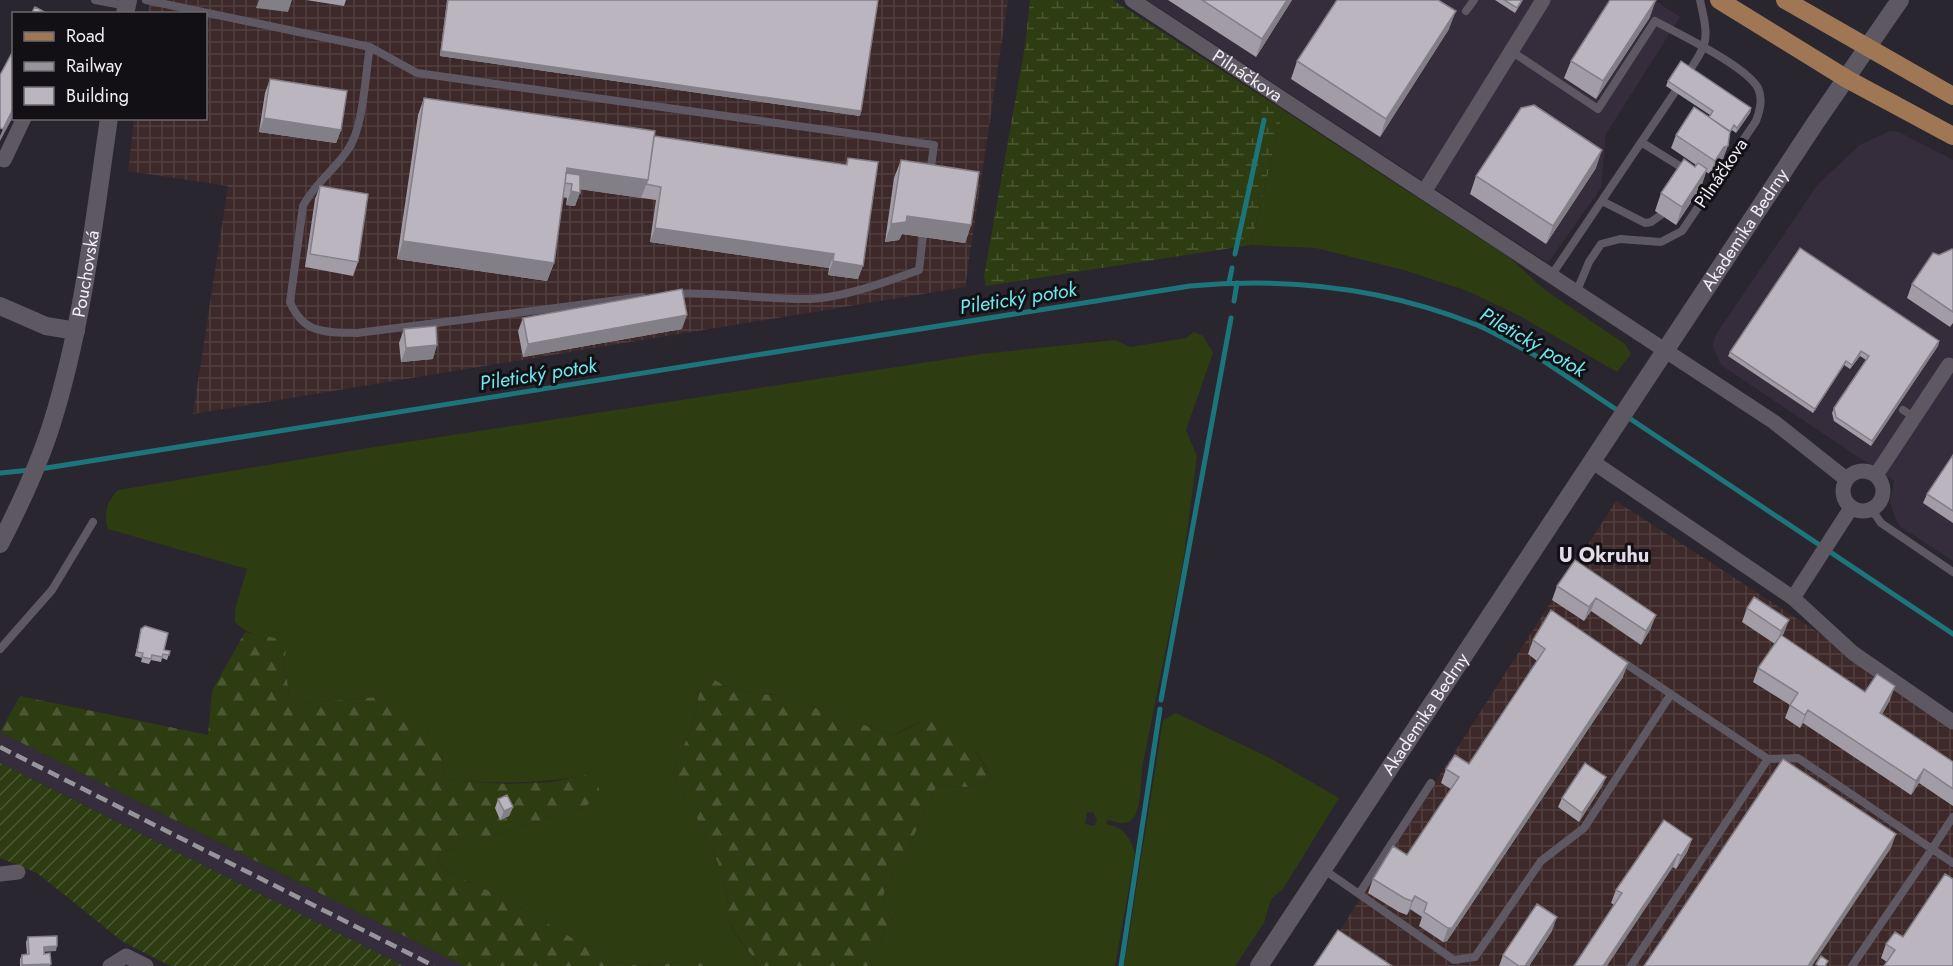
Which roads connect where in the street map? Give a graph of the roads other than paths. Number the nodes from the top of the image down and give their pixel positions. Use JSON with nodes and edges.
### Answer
{"nodes":[{"id":1,"x":95,"y":0,"type":"edge"},
{"id":2,"x":146,"y":0,"type":"edge"},
{"id":3,"x":1132,"y":0,"type":"edge"},
{"id":4,"x":1474,"y":0,"type":"edge"},
{"id":5,"x":1543,"y":0,"type":"edge"},
{"id":6,"x":1700,"y":0,"type":"edge"},
{"id":7,"x":1719,"y":0,"type":"edge"},
{"id":8,"x":1785,"y":0,"type":"edge"},
{"id":9,"x":1899,"y":0,"type":"edge"},
{"id":10,"x":126,"y":7,"type":"edge"},
{"id":11,"x":1467,"y":11,"type":"dead end"},
{"id":12,"x":203,"y":12,"type":"edge"},
{"id":13,"x":207,"y":13,"type":"edge"},
{"id":14,"x":370,"y":47,"type":"junction"},
{"id":15,"x":1513,"y":47,"type":"junction"},
{"id":16,"x":1705,"y":47,"type":"junction"},
{"id":17,"x":1868,"y":48,"type":"junction"},
{"id":18,"x":1847,"y":79,"type":"junction"},
{"id":19,"x":1953,"y":96,"type":"edge"},
{"id":20,"x":23,"y":120,"type":"edge"},
{"id":21,"x":109,"y":120,"type":"edge"},
{"id":22,"x":1953,"y":136,"type":"edge"},
{"id":23,"x":1641,"y":142,"type":"junction"},
{"id":24,"x":3,"y":160,"type":"dead end"},
{"id":25,"x":930,"y":179,"type":"edge"},
{"id":26,"x":1683,"y":182,"type":"edge"},
{"id":27,"x":1424,"y":192,"type":"junction"},
{"id":28,"x":1602,"y":201,"type":"junction"},
{"id":29,"x":926,"y":213,"type":"edge"},
{"id":30,"x":1661,"y":215,"type":"dead end"},
{"id":31,"x":1551,"y":276,"type":"junction"},
{"id":32,"x":1576,"y":293,"type":"junction"},
{"id":33,"x":663,"y":295,"type":"edge"},
{"id":34,"x":652,"y":296,"type":"edge"},
{"id":35,"x":0,"y":306,"type":"edge"},
{"id":36,"x":76,"y":332,"type":"junction"},
{"id":37,"x":1666,"y":352,"type":"junction"},
{"id":38,"x":1949,"y":365,"type":"dead end"},
{"id":39,"x":1593,"y":462,"type":"junction"},
{"id":40,"x":1876,"y":475,"type":"junction"},
{"id":41,"x":1846,"y":479,"type":"junction"},
{"id":42,"x":1851,"y":508,"type":"junction"},
{"id":43,"x":1872,"y":510,"type":"junction"},
{"id":44,"x":93,"y":522,"type":"dead end"},
{"id":45,"x":0,"y":544,"type":"edge"},
{"id":46,"x":1953,"y":572,"type":"edge"},
{"id":47,"x":1793,"y":598,"type":"junction"},
{"id":48,"x":0,"y":649,"type":"edge"},
{"id":49,"x":1615,"y":657,"type":"edge"},
{"id":50,"x":1671,"y":694,"type":"junction"},
{"id":51,"x":1953,"y":722,"type":"edge"},
{"id":52,"x":1768,"y":759,"type":"junction"},
{"id":53,"x":1431,"y":783,"type":"dead end"},
{"id":54,"x":1953,"y":817,"type":"edge"},
{"id":55,"x":1932,"y":849,"type":"junction"},
{"id":56,"x":1953,"y":863,"type":"edge"},
{"id":57,"x":1323,"y":869,"type":"junction"},
{"id":58,"x":18,"y":872,"type":"dead end"},
{"id":59,"x":0,"y":874,"type":"edge"},
{"id":60,"x":1359,"y":894,"type":"junction"},
{"id":61,"x":110,"y":966,"type":"edge"},
{"id":62,"x":146,"y":966,"type":"edge"},
{"id":63,"x":1259,"y":966,"type":"edge"},
{"id":64,"x":1631,"y":966,"type":"edge"},
{"id":65,"x":1852,"y":966,"type":"edge"}],
"edges":[{"from":1,"to":10,"type":"lane"},
{"from":2,"to":12,"type":"lane"},
{"from":3,"to":27,"type":"street","name":"Pilnáčkova"},
{"from":4,"to":11,"type":"lane"},
{"from":5,"to":15,"type":"street"},
{"from":6,"to":16,"type":"lane"},
{"from":7,"to":18,"type":"main road"},
{"from":8,"to":17,"type":"main road"},
{"from":9,"to":17,"type":"street","name":"Akademika Bedrny"},
{"from":13,"to":14,"type":"lane"},
{"from":14,"to":25,"type":"lane"},
{"from":14,"to":34,"type":"lane"},
{"from":15,"to":16,"type":"lane","name":"Pilnáčkova"},
{"from":15,"to":27,"type":"street"},
{"from":16,"to":23,"type":"lane"},
{"from":16,"to":32,"type":"lane","name":"Pilnáčkova"},
{"from":17,"to":18,"type":"street","name":"Akademika Bedrny"},
{"from":17,"to":19,"type":"main road"},
{"from":18,"to":22,"type":"main road"},
{"from":18,"to":37,"type":"street","name":"Akademika Bedrny"},
{"from":20,"to":24,"type":"street"},
{"from":21,"to":36,"type":"street","name":"Pouchovská"},
{"from":23,"to":26,"type":"lane"},
{"from":23,"to":28,"type":"lane"},
{"from":27,"to":31,"type":"street","name":"Pilnáčkova"},
{"from":28,"to":30,"type":"lane"},
{"from":28,"to":31,"type":"lane"},
{"from":29,"to":33,"type":"lane"},
{"from":31,"to":32,"type":"street","name":"Pilnáčkova"},
{"from":32,"to":37,"type":"street","name":"Pilnáčkova"},
{"from":35,"to":36,"type":"street"},
{"from":36,"to":45,"type":"street","name":"Pouchovská"},
{"from":37,"to":39,"type":"street","name":"Akademika Bedrny"},
{"from":37,"to":41,"type":"street","name":"Pilnáčkova"},
{"from":38,"to":40,"type":"street"},
{"from":39,"to":47,"type":"street"},
{"from":39,"to":57,"type":"street","name":"Akademika Bedrny"},
{"from":40,"to":41,"type":"street"},
{"from":40,"to":43,"type":"street"},
{"from":41,"to":42,"type":"street"},
{"from":42,"to":43,"type":"street"},
{"from":42,"to":47,"type":"street"},
{"from":43,"to":46,"type":"lane"},
{"from":44,"to":48,"type":"lane"},
{"from":47,"to":51,"type":"street"},
{"from":49,"to":50,"type":"lane"},
{"from":50,"to":52,"type":"lane"},
{"from":50,"to":60,"type":"lane"},
{"from":52,"to":55,"type":"lane"},
{"from":52,"to":64,"type":"lane"},
{"from":53,"to":60,"type":"lane"},
{"from":54,"to":55,"type":"lane"},
{"from":55,"to":56,"type":"lane"},
{"from":55,"to":65,"type":"lane"},
{"from":57,"to":60,"type":"lane"},
{"from":57,"to":63,"type":"street","name":"Akademika Bedrny"},
{"from":58,"to":59,"type":"street"},
{"from":61,"to":62,"type":"street"}]}
